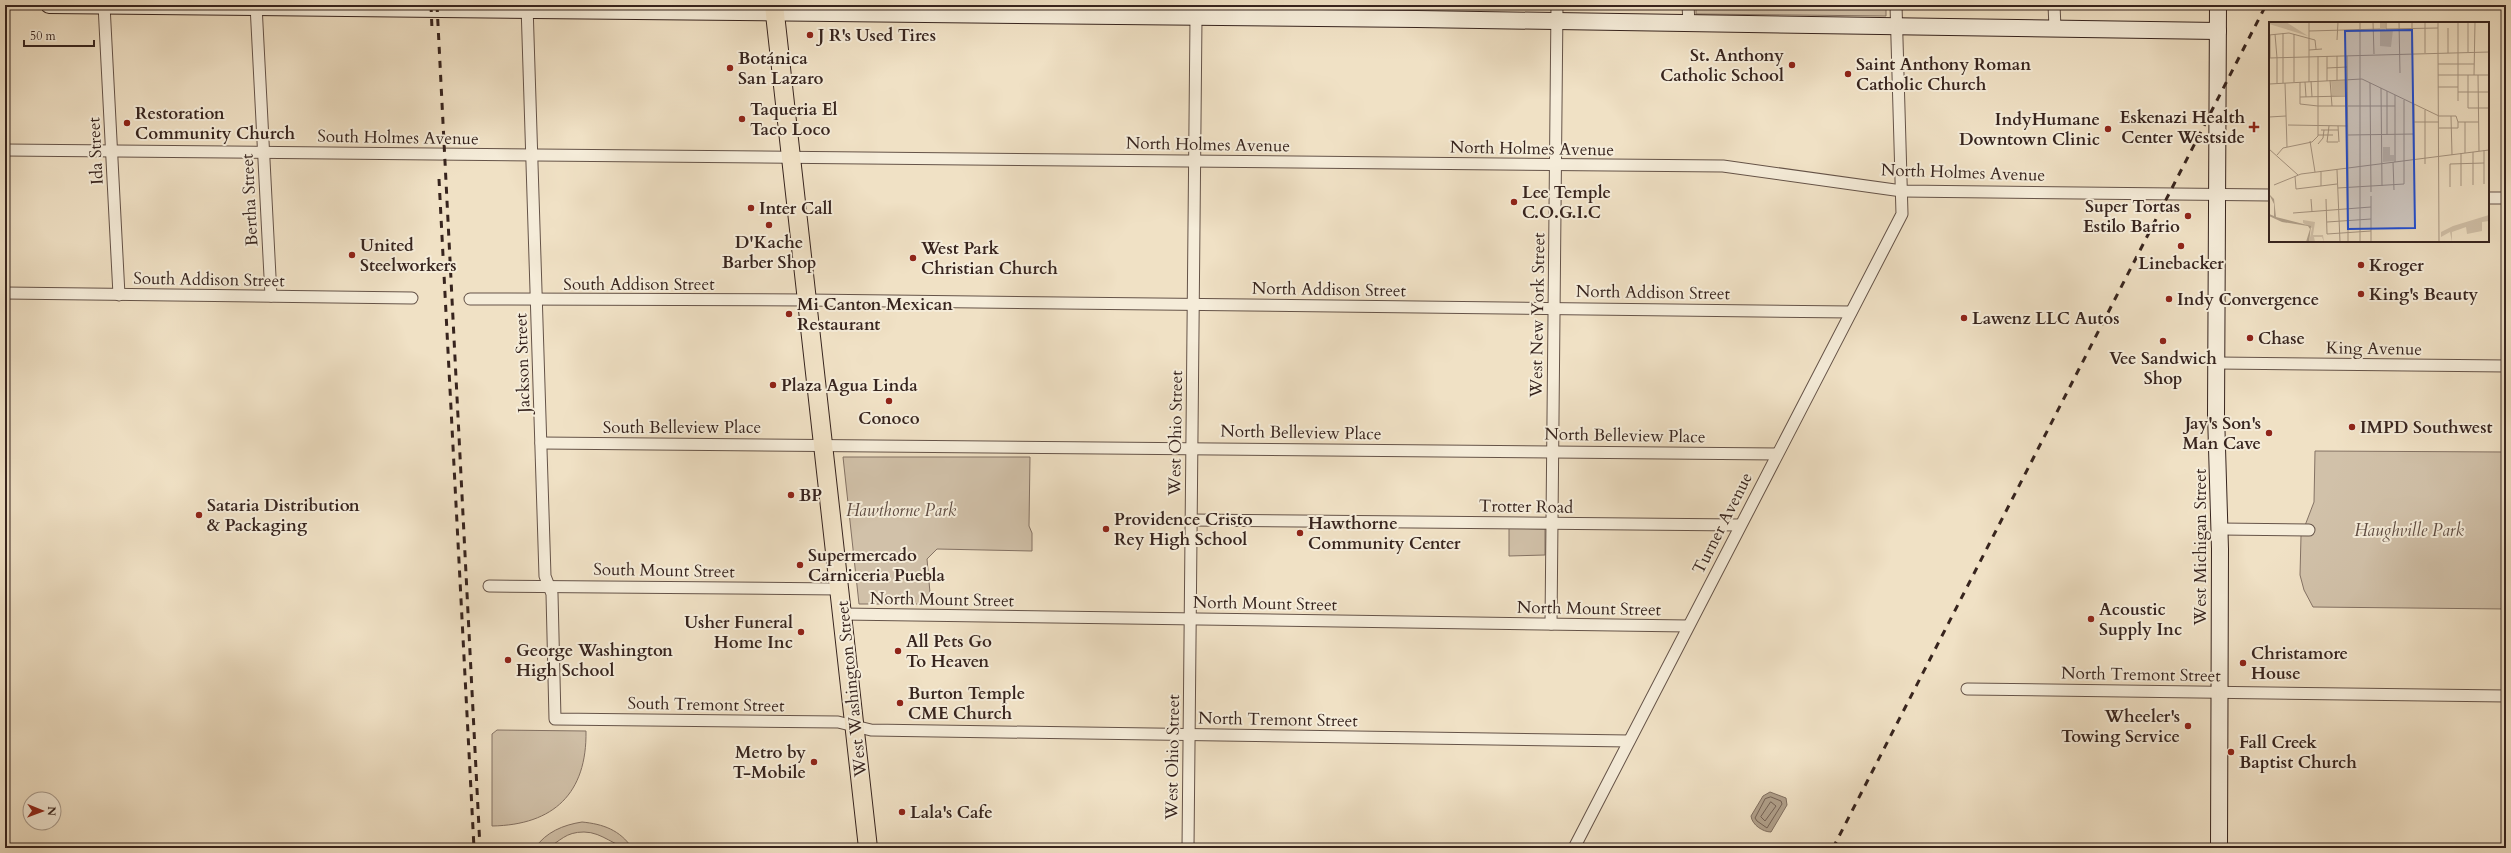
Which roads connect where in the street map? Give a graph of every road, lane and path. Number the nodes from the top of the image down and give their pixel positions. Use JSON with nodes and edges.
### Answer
{"nodes":[{"id":1,"x":49,"y":5,"type":"edge"},
{"id":2,"x":104,"y":5,"type":"edge"},
{"id":3,"x":1557,"y":5,"type":"edge"},
{"id":4,"x":1688,"y":5,"type":"edge"},
{"id":5,"x":1896,"y":5,"type":"edge"},
{"id":6,"x":2054,"y":5,"type":"edge"},
{"id":7,"x":2218,"y":5,"type":"edge"},
{"id":8,"x":256,"y":7,"type":"edge"},
{"id":9,"x":527,"y":8,"type":"edge"},
{"id":10,"x":775,"y":9,"type":"edge"},
{"id":11,"x":1308,"y":12,"type":"edge"},
{"id":12,"x":1196,"y":18,"type":"junction"},
{"id":13,"x":1556,"y":21,"type":"junction"},
{"id":14,"x":1689,"y":23,"type":"junction"},
{"id":15,"x":1896,"y":25,"type":"junction"},
{"id":16,"x":2055,"y":28,"type":"junction"},
{"id":17,"x":2218,"y":31,"type":"junction"},
{"id":18,"x":5,"y":150,"type":"edge"},
{"id":19,"x":113,"y":151,"type":"junction"},
{"id":20,"x":263,"y":152,"type":"junction"},
{"id":21,"x":532,"y":155,"type":"junction"},
{"id":22,"x":792,"y":156,"type":"junction"},
{"id":23,"x":1195,"y":161,"type":"junction"},
{"id":24,"x":1555,"y":165,"type":"junction"},
{"id":25,"x":1902,"y":190,"type":"junction"},
{"id":26,"x":2217,"y":194,"type":"junction"},
{"id":27,"x":2269,"y":195,"type":"edge"},
{"id":28,"x":2489,"y":198,"type":"edge"},
{"id":29,"x":2506,"y":198,"type":"edge"},
{"id":30,"x":5,"y":293,"type":"edge"},
{"id":31,"x":119,"y":295,"type":"junction"},
{"id":32,"x":271,"y":296,"type":"junction"},
{"id":33,"x":412,"y":298,"type":"dead end"},
{"id":34,"x":470,"y":299,"type":"dead end"},
{"id":35,"x":537,"y":300,"type":"junction"},
{"id":36,"x":807,"y":300,"type":"junction"},
{"id":37,"x":1193,"y":304,"type":"junction"},
{"id":38,"x":1554,"y":308,"type":"junction"},
{"id":39,"x":1851,"y":312,"type":"junction"},
{"id":40,"x":2217,"y":363,"type":"junction"},
{"id":41,"x":2506,"y":366,"type":"edge"},
{"id":42,"x":541,"y":443,"type":"junction"},
{"id":43,"x":824,"y":444,"type":"junction"},
{"id":44,"x":1192,"y":447,"type":"junction"},
{"id":45,"x":1553,"y":451,"type":"junction"},
{"id":46,"x":1777,"y":454,"type":"junction"},
{"id":47,"x":1191,"y":520,"type":"junction"},
{"id":48,"x":1552,"y":524,"type":"junction"},
{"id":49,"x":1740,"y":525,"type":"junction"},
{"id":50,"x":2220,"y":529,"type":"junction"},
{"id":51,"x":2309,"y":530,"type":"dead end"},
{"id":52,"x":488,"y":586,"type":"dead end"},
{"id":53,"x":549,"y":586,"type":"junction"},
{"id":54,"x":840,"y":589,"type":"junction"},
{"id":55,"x":843,"y":614,"type":"junction"},
{"id":56,"x":1190,"y":619,"type":"junction"},
{"id":57,"x":1551,"y":624,"type":"junction"},
{"id":58,"x":1688,"y":626,"type":"junction"},
{"id":59,"x":1967,"y":689,"type":"dead end"},
{"id":60,"x":2220,"y":692,"type":"junction"},
{"id":61,"x":2506,"y":696,"type":"edge"},
{"id":62,"x":555,"y":719,"type":"joint"},
{"id":63,"x":854,"y":726,"type":"junction"},
{"id":64,"x":1189,"y":734,"type":"junction"},
{"id":65,"x":1629,"y":741,"type":"junction"},
{"id":66,"x":868,"y":848,"type":"edge"},
{"id":67,"x":1188,"y":848,"type":"edge"},
{"id":68,"x":1574,"y":848,"type":"edge"},
{"id":69,"x":2219,"y":848,"type":"edge"}],
"edges":[{"from":1,"to":2,"type":"main road"},
{"from":2,"to":8,"type":"main road"},
{"from":2,"to":19,"type":"street","name":"Ida Street"},
{"from":3,"to":13,"type":"street","name":"West New York Street"},
{"from":4,"to":14,"type":"street"},
{"from":5,"to":15,"type":"street"},
{"from":6,"to":16,"type":"street"},
{"from":7,"to":17,"type":"main road","name":"West Michigan Street"},
{"from":8,"to":9,"type":"main road"},
{"from":8,"to":20,"type":"street","name":"Bertha Street"},
{"from":9,"to":10,"type":"main road"},
{"from":9,"to":21,"type":"street","name":"Jackson Street"},
{"from":10,"to":12,"type":"main road"},
{"from":10,"to":22,"type":"main road","name":"West Washington Street"},
{"from":11,"to":12,"type":"main road"},
{"from":11,"to":13,"type":"main road"},
{"from":12,"to":23,"type":"street","name":"West Ohio Street"},
{"from":13,"to":14,"type":"main road"},
{"from":13,"to":24,"type":"street","name":"West New York Street"},
{"from":14,"to":15,"type":"main road"},
{"from":15,"to":16,"type":"main road"},
{"from":15,"to":25,"type":"street"},
{"from":16,"to":17,"type":"main road"},
{"from":17,"to":26,"type":"main road","name":"West Michigan Street"},
{"from":18,"to":19,"type":"street","name":"South Holmes Avenue"},
{"from":19,"to":20,"type":"street","name":"South Holmes Avenue"},
{"from":19,"to":31,"type":"street","name":"Ida Street"},
{"from":20,"to":21,"type":"street","name":"South Holmes Avenue"},
{"from":20,"to":32,"type":"street","name":"Bertha Street"},
{"from":21,"to":22,"type":"street","name":"South Holmes Avenue"},
{"from":21,"to":35,"type":"street","name":"Jackson Street"},
{"from":22,"to":23,"type":"street","name":"North Holmes Avenue"},
{"from":22,"to":36,"type":"main road","name":"West Washington Street"},
{"from":23,"to":24,"type":"street","name":"North Holmes Avenue"},
{"from":23,"to":37,"type":"street","name":"West Ohio Street"},
{"from":24,"to":25,"type":"street","name":"North Holmes Avenue"},
{"from":24,"to":38,"type":"street","name":"West New York Street"},
{"from":25,"to":26,"type":"street","name":"North Holmes Avenue"},
{"from":25,"to":39,"type":"street","name":"Turner Avenue"},
{"from":26,"to":27,"type":"street","name":"North Holmes Avenue"},
{"from":26,"to":40,"type":"main road","name":"West Michigan Street"},
{"from":28,"to":29,"type":"street"},
{"from":30,"to":31,"type":"street","name":"South Addison Street"},
{"from":31,"to":32,"type":"street","name":"South Addison Street"},
{"from":32,"to":33,"type":"street","name":"South Addison Street"},
{"from":34,"to":35,"type":"street","name":"South Addison Street"},
{"from":35,"to":36,"type":"street","name":"South Addison Street"},
{"from":35,"to":42,"type":"street","name":"Jackson Street"},
{"from":36,"to":37,"type":"street","name":"North Addison Street"},
{"from":36,"to":43,"type":"main road","name":"West Washington Street"},
{"from":37,"to":38,"type":"street","name":"North Addison Street"},
{"from":37,"to":44,"type":"street","name":"West Ohio Street"},
{"from":38,"to":39,"type":"street","name":"North Addison Street"},
{"from":38,"to":45,"type":"street","name":"West New York Street"},
{"from":39,"to":46,"type":"street","name":"Turner Avenue"},
{"from":40,"to":41,"type":"street","name":"King Avenue"},
{"from":40,"to":50,"type":"main road","name":"West Michigan Street"},
{"from":42,"to":43,"type":"street","name":"South Belleview Place"},
{"from":42,"to":53,"type":"street","name":"Jackson Street"},
{"from":43,"to":44,"type":"street","name":"North Belleview Place"},
{"from":43,"to":54,"type":"main road","name":"West Washington Street"},
{"from":44,"to":45,"type":"street","name":"North Belleview Place"},
{"from":44,"to":47,"type":"street","name":"West Ohio Street"},
{"from":45,"to":46,"type":"street","name":"North Belleview Place"},
{"from":45,"to":48,"type":"street","name":"West New York Street"},
{"from":46,"to":49,"type":"street","name":"Turner Avenue"},
{"from":47,"to":48,"type":"street","name":"Trotter Road"},
{"from":47,"to":56,"type":"street","name":"West Ohio Street"},
{"from":48,"to":49,"type":"street","name":"Trotter Road"},
{"from":48,"to":57,"type":"street","name":"West New York Street"},
{"from":49,"to":58,"type":"street","name":"Turner Avenue"},
{"from":50,"to":51,"type":"street"},
{"from":50,"to":60,"type":"main road","name":"West Michigan Street"},
{"from":52,"to":53,"type":"street","name":"South Mount Street"},
{"from":53,"to":54,"type":"street","name":"South Mount Street"},
{"from":53,"to":62,"type":"street","name":"Jackson Street"},
{"from":54,"to":55,"type":"main road","name":"West Washington Street"},
{"from":55,"to":56,"type":"street","name":"North Mount Street"},
{"from":55,"to":63,"type":"main road","name":"West Washington Street"},
{"from":56,"to":57,"type":"street","name":"North Mount Street"},
{"from":56,"to":64,"type":"street","name":"West Ohio Street"},
{"from":57,"to":58,"type":"street","name":"North Mount Street"},
{"from":58,"to":65,"type":"street","name":"Turner Avenue"},
{"from":59,"to":60,"type":"street","name":"North Tremont Street"},
{"from":60,"to":61,"type":"street","name":"North Tremont Street"},
{"from":60,"to":69,"type":"main road","name":"West Michigan Street"},
{"from":62,"to":63,"type":"street","name":"South Tremont Street"},
{"from":63,"to":64,"type":"street","name":"North Tremont Street"},
{"from":63,"to":66,"type":"main road","name":"West Washington Street"},
{"from":64,"to":65,"type":"street","name":"North Tremont Street"},
{"from":64,"to":67,"type":"street","name":"West Ohio Street"},
{"from":65,"to":68,"type":"street","name":"Turner Avenue"}]}
